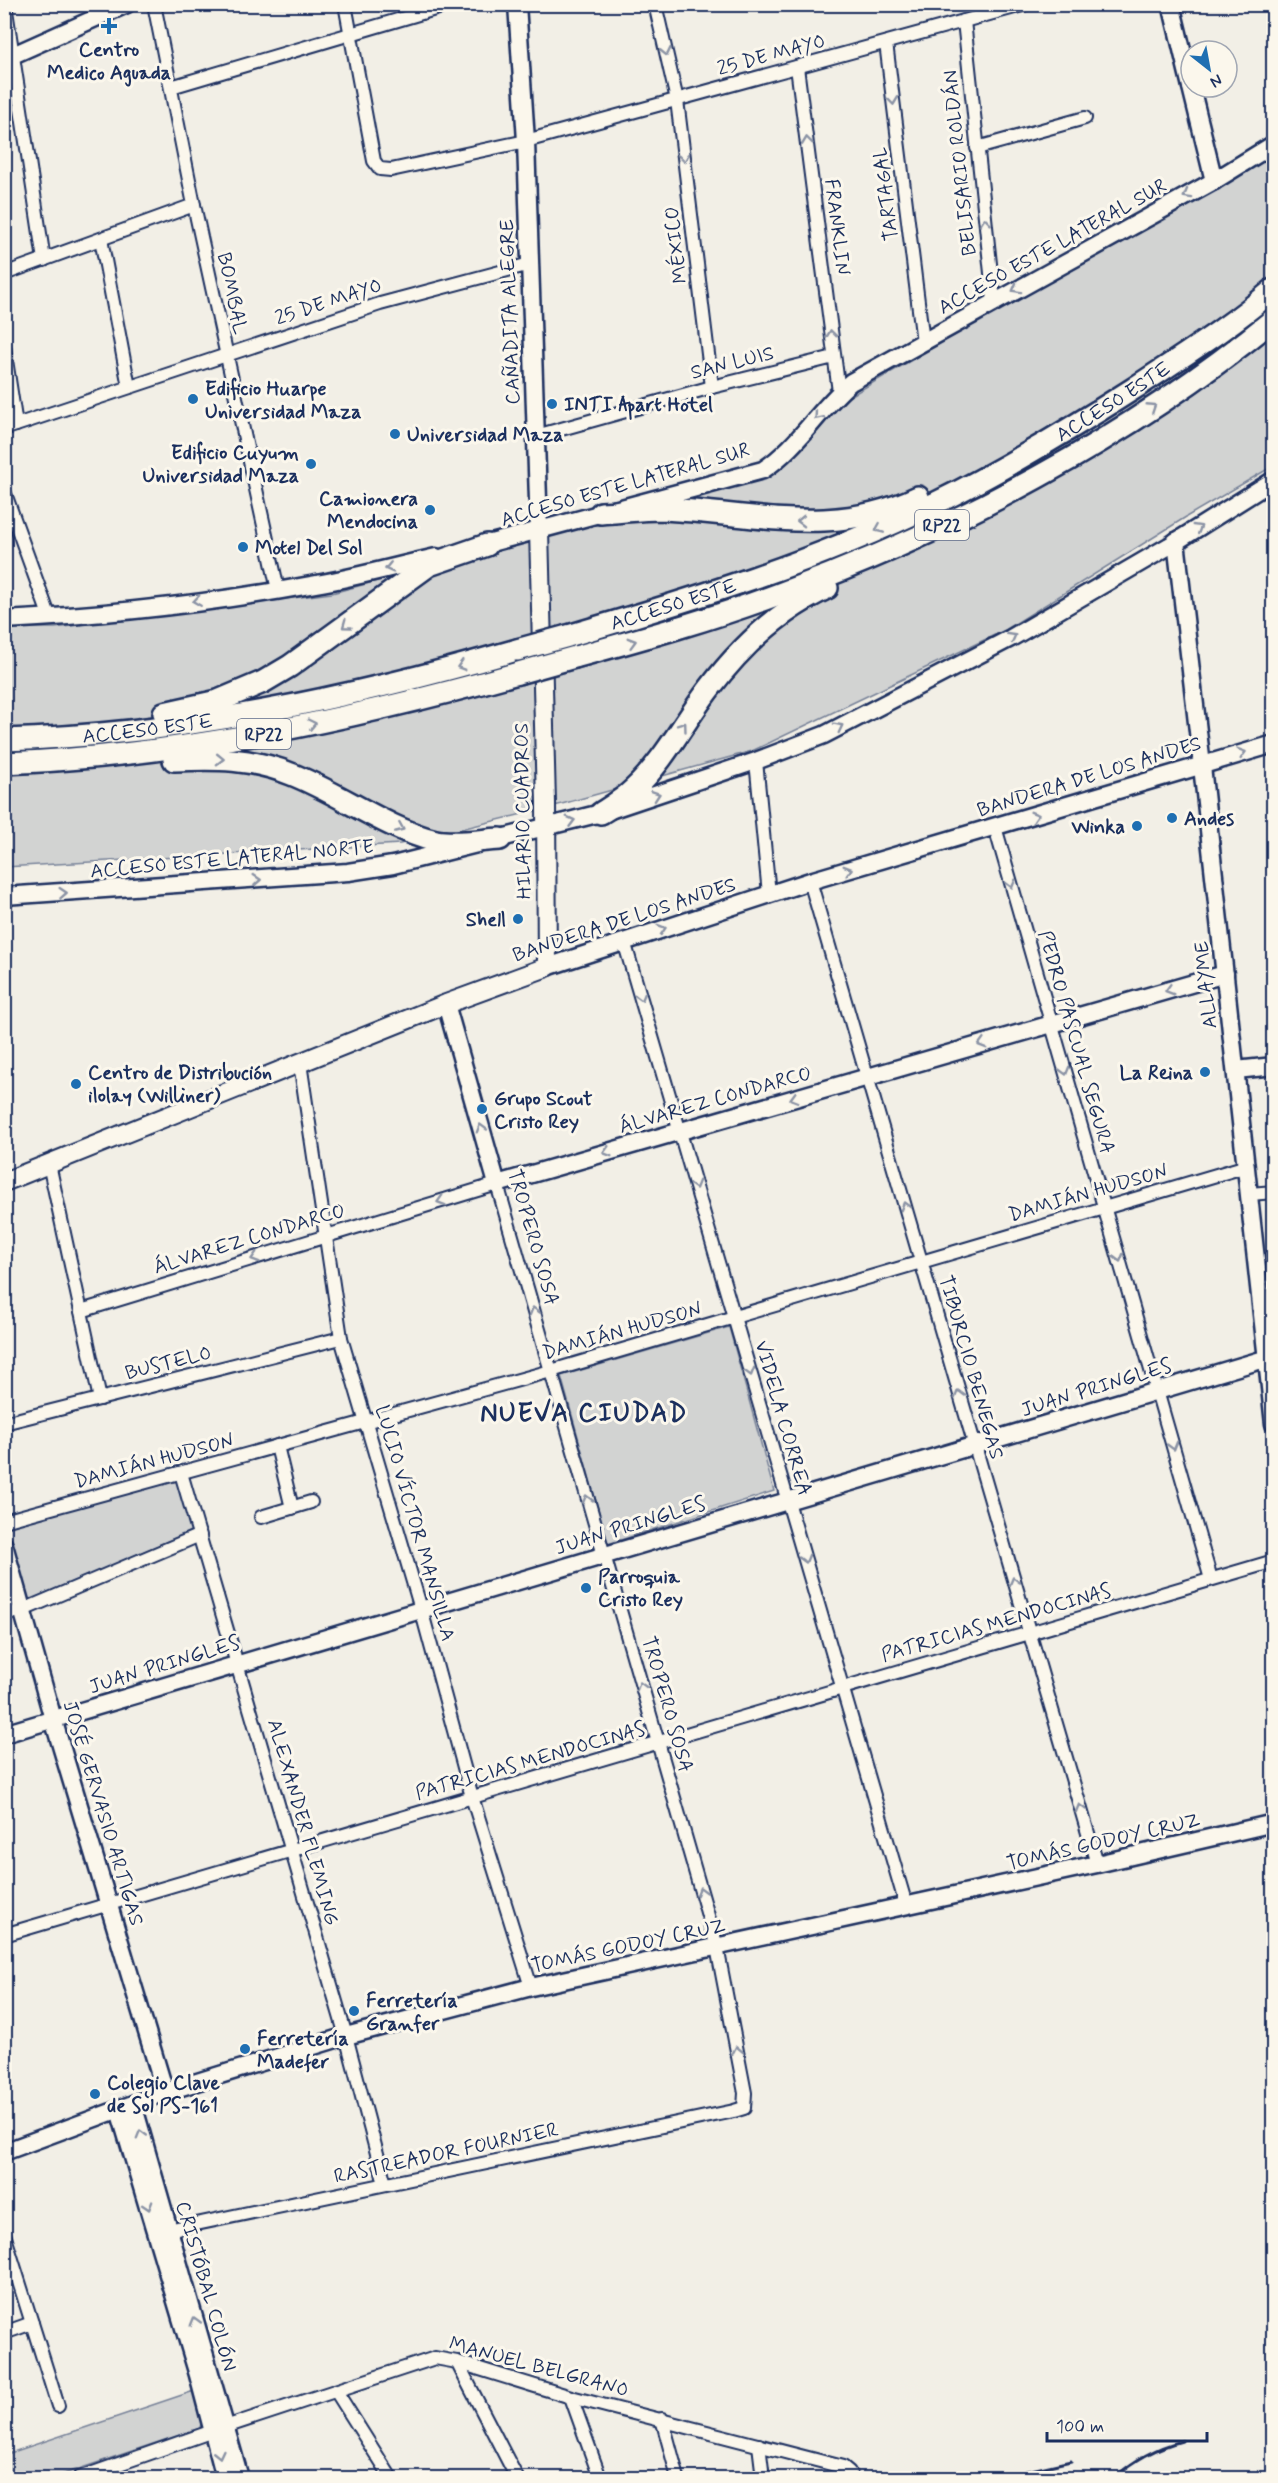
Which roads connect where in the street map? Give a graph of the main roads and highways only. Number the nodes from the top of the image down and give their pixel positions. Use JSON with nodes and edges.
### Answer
{"nodes":[{"id":1,"x":1274,"y":271,"type":"edge"},
{"id":2,"x":1274,"y":289,"type":"edge"},
{"id":3,"x":1274,"y":319,"type":"edge"},
{"id":4,"x":1114,"y":401,"type":"junction"},
{"id":5,"x":1123,"y":426,"type":"junction"},
{"id":6,"x":1073,"y":429,"type":"junction"},
{"id":7,"x":601,"y":513,"type":"road end"},
{"id":8,"x":539,"y":530,"type":"road end"},
{"id":9,"x":487,"y":545,"type":"road end"},
{"id":10,"x":542,"y":654,"type":"joint"},
{"id":11,"x":74,"y":736,"type":"junction"},
{"id":12,"x":9,"y":739,"type":"edge"},
{"id":13,"x":99,"y":757,"type":"junction"},
{"id":14,"x":4,"y":765,"type":"edge"},
{"id":15,"x":601,"y":813,"type":"road end"},
{"id":16,"x":500,"y":840,"type":"road end"},
{"id":17,"x":547,"y":967,"type":"joint"},
{"id":18,"x":4,"y":1182,"type":"edge"}],
"edges":[{"from":1,"to":4,"type":"highway"},
{"from":2,"to":4,"type":"highway","name":"ACCESO ESTE","number":"RP22"},
{"from":5,"to":3,"type":"highway","name":"ACCESO ESTE","number":"RP22","one_way":true},
{"from":4,"to":6,"type":"highway","name":"ACCESO ESTE","number":"RP22"},
{"from":13,"to":5,"type":"highway","name":"ACCESO ESTE","number":"RP22","one_way":true,"bridge":true},
{"from":15,"to":5,"type":"highway","one_way":true},
{"from":6,"to":7,"type":"highway","one_way":true},
{"from":6,"to":11,"type":"highway","name":"ACCESO ESTE","number":"RP22","one_way":true,"bridge":true},
{"from":8,"to":10,"type":"main road","name":"CAÑADITA ALEGRE"},
{"from":9,"to":11,"type":"highway","one_way":true},
{"from":10,"to":17,"type":"main road","name":"HILARIO CUADROS"},
{"from":11,"to":12,"type":"highway","name":"ACCESO ESTE","number":"RP22"},
{"from":13,"to":14,"type":"highway","name":"ACCESO ESTE","number":"RP22"},
{"from":13,"to":16,"type":"highway","one_way":true},
{"from":17,"to":18,"type":"main road","name":"BANDERA DE LOS ANDES"}]}
